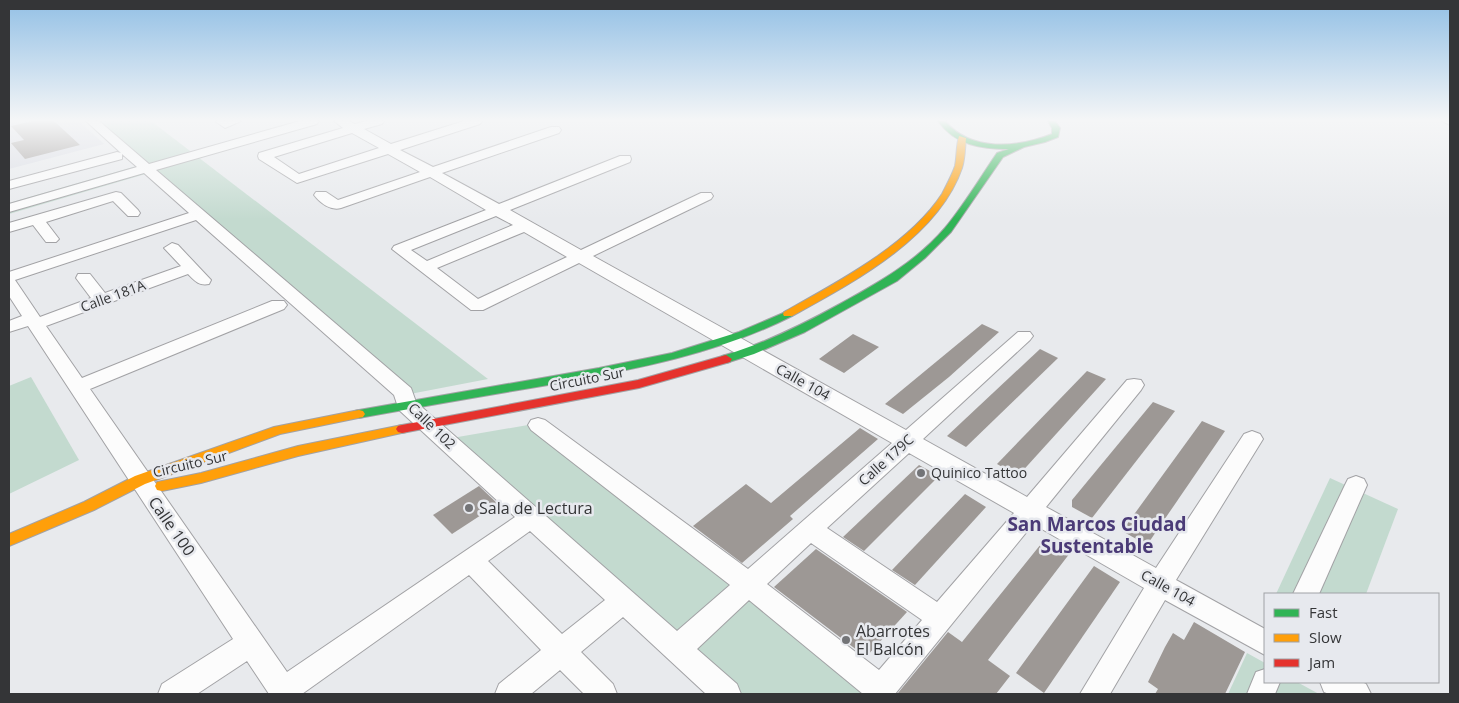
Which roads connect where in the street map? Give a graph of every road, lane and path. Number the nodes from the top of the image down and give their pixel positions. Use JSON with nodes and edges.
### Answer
{"nodes":[{"id":1,"x":130,"y":154,"type":"edge"},
{"id":2,"x":196,"y":154,"type":"edge"},
{"id":3,"x":270,"y":154,"type":"edge"},
{"id":4,"x":374,"y":154,"type":"edge"},
{"id":5,"x":398,"y":154,"type":"edge"},
{"id":6,"x":485,"y":154,"type":"edge"},
{"id":7,"x":963,"y":154,"type":"edge"},
{"id":8,"x":1003,"y":154,"type":"edge"},
{"id":9,"x":117,"y":156,"type":"dead end"},
{"id":10,"x":626,"y":159,"type":"dead end"},
{"id":11,"x":146,"y":168,"type":"junction"},
{"id":12,"x":430,"y":172,"type":"junction"},
{"id":13,"x":9,"y":185,"type":"edge"},
{"id":14,"x":322,"y":195,"type":"dead end"},
{"id":15,"x":706,"y":196,"type":"dead end"},
{"id":16,"x":9,"y":208,"type":"edge"},
{"id":17,"x":498,"y":210,"type":"junction"},
{"id":18,"x":133,"y":213,"type":"dead end"},
{"id":19,"x":191,"y":217,"type":"dead end"},
{"id":20,"x":37,"y":220,"type":"junction"},
{"id":21,"x":525,"y":226,"type":"junction"},
{"id":22,"x":9,"y":228,"type":"edge"},
{"id":23,"x":51,"y":239,"type":"dead end"},
{"id":24,"x":172,"y":248,"type":"dead end"},
{"id":25,"x":580,"y":256,"type":"junction"},
{"id":26,"x":426,"y":267,"type":"junction"},
{"id":27,"x":9,"y":277,"type":"edge"},
{"id":28,"x":84,"y":278,"type":"dead end"},
{"id":29,"x":9,"y":283,"type":"edge"},
{"id":30,"x":102,"y":300,"type":"junction"},
{"id":31,"x":278,"y":305,"type":"dead end"},
{"id":32,"x":34,"y":321,"type":"junction"},
{"id":33,"x":9,"y":327,"type":"edge"},
{"id":34,"x":1024,"y":336,"type":"dead end"},
{"id":35,"x":728,"y":340,"type":"junction"},
{"id":36,"x":750,"y":352,"type":"junction"},
{"id":37,"x":1134,"y":386,"type":"dead end"},
{"id":38,"x":77,"y":387,"type":"junction"},
{"id":39,"x":406,"y":405,"type":"junction"},
{"id":40,"x":427,"y":424,"type":"junction"},
{"id":41,"x":538,"y":425,"type":"dead end"},
{"id":42,"x":1252,"y":439,"type":"dead end"},
{"id":43,"x":907,"y":441,"type":"junction"},
{"id":44,"x":143,"y":485,"type":"junction"},
{"id":45,"x":1356,"y":485,"type":"dead end"},
{"id":46,"x":1031,"y":511,"type":"junction"},
{"id":47,"x":531,"y":518,"type":"junction"},
{"id":48,"x":810,"y":529,"type":"junction"},
{"id":49,"x":9,"y":540,"type":"edge"},
{"id":50,"x":471,"y":561,"type":"junction"},
{"id":51,"x":748,"y":584,"type":"junction"},
{"id":52,"x":1160,"y":584,"type":"junction"},
{"id":53,"x":1306,"y":593,"type":"edge"},
{"id":54,"x":622,"y":601,"type":"junction"},
{"id":55,"x":941,"y":619,"type":"junction"},
{"id":56,"x":1264,"y":642,"type":"edge"},
{"id":57,"x":251,"y":643,"type":"junction"},
{"id":58,"x":676,"y":650,"type":"junction"},
{"id":59,"x":560,"y":651,"type":"junction"},
{"id":60,"x":1336,"y":683,"type":"edge"},
{"id":61,"x":879,"y":692,"type":"edge"},
{"id":62,"x":284,"y":693,"type":"edge"},
{"id":63,"x":172,"y":694,"type":"edge"},
{"id":64,"x":509,"y":694,"type":"edge"},
{"id":65,"x":603,"y":694,"type":"edge"},
{"id":66,"x":727,"y":694,"type":"edge"},
{"id":67,"x":1094,"y":694,"type":"edge"},
{"id":68,"x":1356,"y":694,"type":"edge"}],
"edges":[{"from":1,"to":11,"type":"street","name":"Calle 102"},
{"from":2,"to":11,"type":"street"},
{"from":3,"to":4,"type":"street"},
{"from":5,"to":12,"type":"street","name":"Calle 104"},
{"from":6,"to":12,"type":"street"},
{"from":7,"to":35,"type":"street","name":"Circuito Sur"},
{"from":8,"to":36,"type":"street","name":"Circuito Sur"},
{"from":9,"to":13,"type":"street"},
{"from":10,"to":17,"type":"street"},
{"from":11,"to":16,"type":"street"},
{"from":11,"to":39,"type":"street","name":"Calle 102"},
{"from":12,"to":14,"type":"street"},
{"from":12,"to":17,"type":"street","name":"Calle 104"},
{"from":15,"to":25,"type":"street"},
{"from":17,"to":21,"type":"street","name":"Calle 104"},
{"from":17,"to":26,"type":"street"},
{"from":18,"to":20,"type":"street"},
{"from":19,"to":27,"type":"street"},
{"from":20,"to":22,"type":"street"},
{"from":20,"to":23,"type":"street"},
{"from":21,"to":25,"type":"street","name":"Calle 104"},
{"from":21,"to":26,"type":"street"},
{"from":24,"to":30,"type":"street","name":"Calle 181A"},
{"from":25,"to":26,"type":"street"},
{"from":25,"to":35,"type":"street","name":"Calle 104"},
{"from":28,"to":30,"type":"street"},
{"from":29,"to":32,"type":"street","name":"Calle 100"},
{"from":30,"to":32,"type":"street","name":"Calle 181A"},
{"from":31,"to":38,"type":"street"},
{"from":32,"to":33,"type":"street","name":"Calle 181A"},
{"from":32,"to":38,"type":"street","name":"Calle 100"},
{"from":34,"to":43,"type":"street","name":"Calle 179C"},
{"from":35,"to":36,"type":"street","name":"Calle 104"},
{"from":35,"to":39,"type":"street","name":"Circuito Sur"},
{"from":36,"to":40,"type":"street","name":"Circuito Sur"},
{"from":36,"to":43,"type":"street","name":"Calle 104"},
{"from":37,"to":46,"type":"street"},
{"from":38,"to":44,"type":"street","name":"Calle 100"},
{"from":39,"to":40,"type":"street","name":"Calle 102"},
{"from":39,"to":44,"type":"street","name":"Circuito Sur"},
{"from":40,"to":44,"type":"street","name":"Circuito Sur"},
{"from":40,"to":47,"type":"street","name":"Calle 102"},
{"from":41,"to":51,"type":"street"},
{"from":42,"to":52,"type":"street"},
{"from":43,"to":46,"type":"street","name":"Calle 104"},
{"from":43,"to":48,"type":"street","name":"Calle 179C"},
{"from":44,"to":49,"type":"street","name":"Circuito Sur"},
{"from":44,"to":57,"type":"street","name":"Calle 100"},
{"from":45,"to":53,"type":"street"},
{"from":46,"to":52,"type":"street","name":"Calle 104"},
{"from":46,"to":55,"type":"street"},
{"from":47,"to":50,"type":"street"},
{"from":47,"to":54,"type":"street","name":"Calle 102"},
{"from":48,"to":51,"type":"street","name":"Calle 179C"},
{"from":48,"to":55,"type":"street"},
{"from":50,"to":59,"type":"street"},
{"from":50,"to":62,"type":"street"},
{"from":51,"to":58,"type":"street","name":"Calle 179C"},
{"from":51,"to":61,"type":"street"},
{"from":52,"to":56,"type":"street","name":"Calle 104"},
{"from":52,"to":67,"type":"street"},
{"from":54,"to":58,"type":"street","name":"Calle 102"},
{"from":54,"to":59,"type":"street"},
{"from":55,"to":61,"type":"street"},
{"from":57,"to":62,"type":"street","name":"Calle 100"},
{"from":57,"to":63,"type":"street"},
{"from":58,"to":66,"type":"street","name":"Calle 102"},
{"from":59,"to":64,"type":"street"},
{"from":59,"to":65,"type":"street"},
{"from":60,"to":68,"type":"street"}]}
